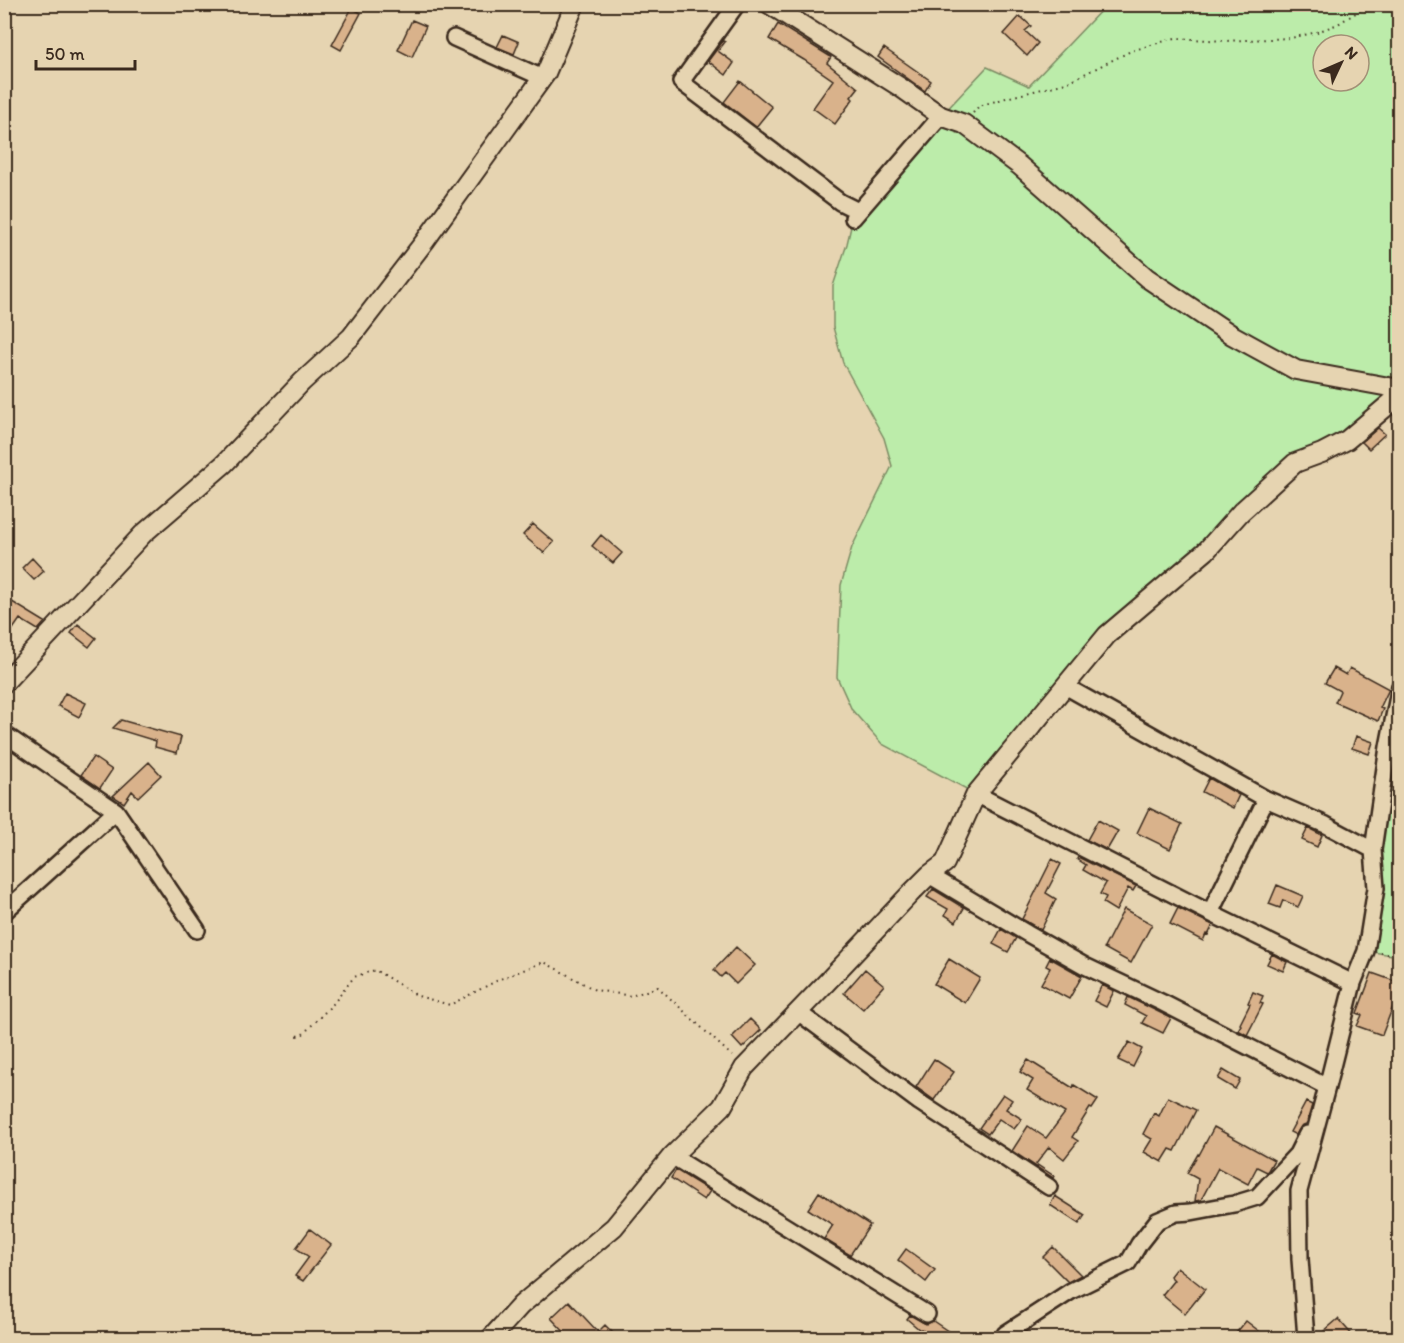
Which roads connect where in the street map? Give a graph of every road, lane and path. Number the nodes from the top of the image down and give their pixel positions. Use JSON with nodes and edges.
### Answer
{"nodes":[{"id":1,"x":575,"y":4,"type":"edge"},
{"id":2,"x":737,"y":4,"type":"edge"},
{"id":3,"x":769,"y":4,"type":"edge"},
{"id":4,"x":1370,"y":4,"type":"edge"},
{"id":5,"x":454,"y":38,"type":"dead end"},
{"id":6,"x":543,"y":78,"type":"junction"},
{"id":7,"x":941,"y":116,"type":"junction"},
{"id":8,"x":964,"y":124,"type":"junction"},
{"id":9,"x":1400,"y":389,"type":"edge"},
{"id":10,"x":1400,"y":395,"type":"edge"},
{"id":11,"x":4,"y":683,"type":"edge"},
{"id":12,"x":1065,"y":686,"type":"junction"},
{"id":13,"x":1400,"y":686,"type":"edge"},
{"id":14,"x":4,"y":734,"type":"edge"},
{"id":15,"x":976,"y":794,"type":"junction"},
{"id":16,"x":1266,"y":799,"type":"junction"},
{"id":17,"x":116,"y":811,"type":"junction"},
{"id":18,"x":1373,"y":850,"type":"junction"},
{"id":19,"x":929,"y":875,"type":"junction"},
{"id":20,"x":4,"y":912,"type":"edge"},
{"id":21,"x":1210,"y":913,"type":"junction"},
{"id":22,"x":197,"y":930,"type":"dead end"},
{"id":23,"x":1366,"y":951,"type":"junction"},
{"id":24,"x":1400,"y":956,"type":"edge"},
{"id":25,"x":1353,"y":983,"type":"junction"},
{"id":26,"x":798,"y":1012,"type":"junction"},
{"id":27,"x":297,"y":1036,"type":"dead end"},
{"id":28,"x":744,"y":1068,"type":"junction"},
{"id":29,"x":1327,"y":1087,"type":"junction"},
{"id":30,"x":672,"y":1156,"type":"junction"},
{"id":31,"x":1049,"y":1187,"type":"dead end"},
{"id":32,"x":927,"y":1314,"type":"dead end"},
{"id":33,"x":1005,"y":1334,"type":"dead end"},
{"id":34,"x":491,"y":1338,"type":"edge"},
{"id":35,"x":1306,"y":1338,"type":"edge"}],
"edges":[{"from":1,"to":6,"type":"street"},
{"from":2,"to":7,"type":"street"},
{"from":3,"to":7,"type":"street"},
{"from":4,"to":8,"type":"path"},
{"from":5,"to":6,"type":"street"},
{"from":6,"to":11,"type":"street"},
{"from":7,"to":8,"type":"street"},
{"from":8,"to":9,"type":"street"},
{"from":10,"to":12,"type":"street"},
{"from":12,"to":15,"type":"street"},
{"from":12,"to":16,"type":"street"},
{"from":13,"to":18,"type":"street"},
{"from":14,"to":17,"type":"street"},
{"from":15,"to":19,"type":"street"},
{"from":15,"to":21,"type":"street"},
{"from":16,"to":18,"type":"street"},
{"from":16,"to":21,"type":"street"},
{"from":17,"to":20,"type":"street"},
{"from":17,"to":22,"type":"street"},
{"from":18,"to":23,"type":"street"},
{"from":19,"to":26,"type":"street"},
{"from":19,"to":29,"type":"street"},
{"from":21,"to":25,"type":"street"},
{"from":23,"to":24,"type":"path"},
{"from":23,"to":25,"type":"street"},
{"from":25,"to":29,"type":"street"},
{"from":26,"to":28,"type":"street"},
{"from":26,"to":31,"type":"street"},
{"from":27,"to":28,"type":"path"},
{"from":28,"to":30,"type":"street"},
{"from":29,"to":33,"type":"street"},
{"from":29,"to":35,"type":"street"},
{"from":30,"to":32,"type":"street"},
{"from":30,"to":34,"type":"street"}]}
